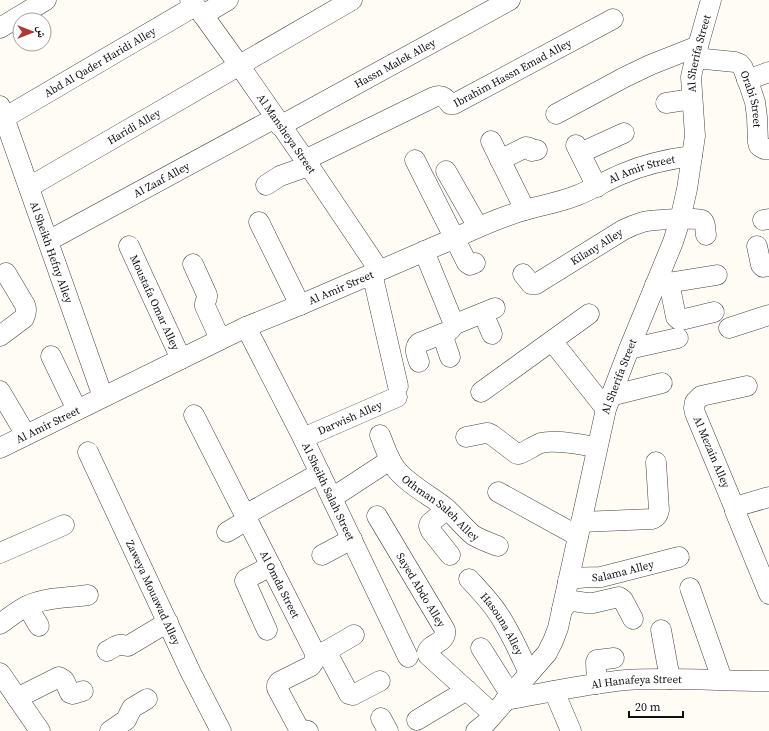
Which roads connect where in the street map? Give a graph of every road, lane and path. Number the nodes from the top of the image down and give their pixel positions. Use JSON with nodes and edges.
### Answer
{"nodes":[{"id":1,"x":46,"y":0,"type":"edge"},
{"id":2,"x":228,"y":0,"type":"edge"},
{"id":3,"x":352,"y":0,"type":"edge"},
{"id":4,"x":510,"y":0,"type":"edge"},
{"id":5,"x":711,"y":0,"type":"edge"},
{"id":6,"x":196,"y":7,"type":"edge"},
{"id":7,"x":613,"y":19,"type":"dead end"},
{"id":8,"x":0,"y":28,"type":"edge"},
{"id":9,"x":697,"y":52,"type":"junction"},
{"id":10,"x":239,"y":65,"type":"junction"},
{"id":11,"x":769,"y":72,"type":"edge"},
{"id":12,"x":747,"y":80,"type":"junction"},
{"id":13,"x":692,"y":98,"type":"junction"},
{"id":14,"x":666,"y":103,"type":"dead end"},
{"id":15,"x":2,"y":112,"type":"edge"},
{"id":16,"x":556,"y":114,"type":"dead end"},
{"id":17,"x":278,"y":122,"type":"junction"},
{"id":18,"x":624,"y":133,"type":"dead end"},
{"id":19,"x":491,"y":141,"type":"dead end"},
{"id":20,"x":769,"y":149,"type":"edge"},
{"id":21,"x":537,"y":150,"type":"dead end"},
{"id":22,"x":692,"y":156,"type":"junction"},
{"id":23,"x":415,"y":160,"type":"dead end"},
{"id":24,"x":500,"y":160,"type":"junction"},
{"id":25,"x":306,"y":163,"type":"junction"},
{"id":26,"x":446,"y":170,"type":"dead end"},
{"id":27,"x":266,"y":185,"type":"dead end"},
{"id":28,"x":29,"y":187,"type":"junction"},
{"id":29,"x":597,"y":187,"type":"junction"},
{"id":30,"x":525,"y":210,"type":"junction"},
{"id":31,"x":680,"y":220,"type":"junction"},
{"id":32,"x":259,"y":222,"type":"dead end"},
{"id":33,"x":478,"y":227,"type":"junction"},
{"id":34,"x":706,"y":235,"type":"dead end"},
{"id":35,"x":455,"y":238,"type":"junction"},
{"id":36,"x":48,"y":241,"type":"junction"},
{"id":37,"x":130,"y":246,"type":"dead end"},
{"id":38,"x":757,"y":246,"type":"dead end"},
{"id":39,"x":424,"y":251,"type":"junction"},
{"id":40,"x":475,"y":263,"type":"dead end"},
{"id":41,"x":193,"y":264,"type":"dead end"},
{"id":42,"x":769,"y":266,"type":"edge"},
{"id":43,"x":376,"y":272,"type":"junction"},
{"id":44,"x":6,"y":273,"type":"dead end"},
{"id":45,"x":523,"y":274,"type":"dead end"},
{"id":46,"x":717,"y":275,"type":"dead end"},
{"id":47,"x":662,"y":284,"type":"junction"},
{"id":48,"x":300,"y":305,"type":"junction"},
{"id":49,"x":714,"y":312,"type":"dead end"},
{"id":50,"x":589,"y":314,"type":"dead end"},
{"id":51,"x":769,"y":315,"type":"edge"},
{"id":52,"x":246,"y":327,"type":"junction"},
{"id":53,"x":729,"y":328,"type":"dead end"},
{"id":54,"x":447,"y":330,"type":"junction"},
{"id":55,"x":492,"y":334,"type":"dead end"},
{"id":56,"x":0,"y":336,"type":"edge"},
{"id":57,"x":678,"y":338,"type":"dead end"},
{"id":58,"x":220,"y":339,"type":"junction"},
{"id":59,"x":552,"y":341,"type":"junction"},
{"id":60,"x":629,"y":349,"type":"junction"},
{"id":61,"x":51,"y":356,"type":"dead end"},
{"id":62,"x":450,"y":358,"type":"dead end"},
{"id":63,"x":181,"y":359,"type":"junction"},
{"id":64,"x":419,"y":362,"type":"dead end"},
{"id":65,"x":662,"y":383,"type":"dead end"},
{"id":66,"x":746,"y":386,"type":"dead end"},
{"id":67,"x":0,"y":391,"type":"edge"},
{"id":68,"x":397,"y":391,"type":"joint"},
{"id":69,"x":481,"y":392,"type":"dead end"},
{"id":70,"x":103,"y":397,"type":"junction"},
{"id":71,"x":608,"y":403,"type":"junction"},
{"id":72,"x":77,"y":410,"type":"junction"},
{"id":73,"x":194,"y":415,"type":"dead end"},
{"id":74,"x":26,"y":435,"type":"junction"},
{"id":75,"x":380,"y":435,"type":"dead end"},
{"id":76,"x":466,"y":437,"type":"dead end"},
{"id":77,"x":303,"y":438,"type":"junction"},
{"id":78,"x":0,"y":448,"type":"edge"},
{"id":79,"x":597,"y":448,"type":"junction"},
{"id":80,"x":88,"y":452,"type":"dead end"},
{"id":81,"x":390,"y":460,"type":"junction"},
{"id":82,"x":656,"y":462,"type":"dead end"},
{"id":83,"x":320,"y":473,"type":"junction"},
{"id":84,"x":498,"y":492,"type":"dead end"},
{"id":85,"x":769,"y":497,"type":"edge"},
{"id":86,"x":332,"y":498,"type":"junction"},
{"id":87,"x":735,"y":508,"type":"junction"},
{"id":88,"x":447,"y":509,"type":"junction"},
{"id":89,"x":377,"y":516,"type":"dead end"},
{"id":90,"x":246,"y":517,"type":"junction"},
{"id":91,"x":64,"y":525,"type":"dead end"},
{"id":92,"x":579,"y":529,"type":"junction"},
{"id":93,"x":226,"y":532,"type":"dead end"},
{"id":94,"x":352,"y":539,"type":"junction"},
{"id":95,"x":498,"y":546,"type":"dead end"},
{"id":96,"x":0,"y":553,"type":"edge"},
{"id":97,"x":322,"y":555,"type":"dead end"},
{"id":98,"x":450,"y":555,"type":"dead end"},
{"id":99,"x":678,"y":557,"type":"dead end"},
{"id":100,"x":271,"y":566,"type":"junction"},
{"id":101,"x":469,"y":580,"type":"dead end"},
{"id":102,"x":568,"y":581,"type":"junction"},
{"id":103,"x":690,"y":588,"type":"dead end"},
{"id":104,"x":769,"y":594,"type":"edge"},
{"id":105,"x":88,"y":595,"type":"dead end"},
{"id":106,"x":27,"y":606,"type":"junction"},
{"id":107,"x":562,"y":609,"type":"junction"},
{"id":108,"x":633,"y":619,"type":"dead end"},
{"id":109,"x":168,"y":622,"type":"junction"},
{"id":110,"x":0,"y":624,"type":"edge"},
{"id":111,"x":39,"y":626,"type":"dead end"},
{"id":112,"x":267,"y":630,"type":"dead end"},
{"id":113,"x":661,"y":630,"type":"dead end"},
{"id":114,"x":354,"y":635,"type":"dead end"},
{"id":115,"x":481,"y":648,"type":"dead end"},
{"id":116,"x":107,"y":651,"type":"dead end"},
{"id":117,"x":321,"y":654,"type":"junction"},
{"id":118,"x":408,"y":657,"type":"dead end"},
{"id":119,"x":614,"y":658,"type":"dead end"},
{"id":120,"x":529,"y":674,"type":"junction"},
{"id":121,"x":670,"y":679,"type":"junction"},
{"id":122,"x":722,"y":679,"type":"junction"},
{"id":123,"x":380,"y":681,"type":"dead end"},
{"id":124,"x":769,"y":681,"type":"edge"},
{"id":125,"x":597,"y":684,"type":"junction"},
{"id":126,"x":7,"y":689,"type":"edge"},
{"id":127,"x":467,"y":690,"type":"junction"},
{"id":128,"x":83,"y":691,"type":"dead end"},
{"id":129,"x":554,"y":691,"type":"junction"},
{"id":130,"x":147,"y":700,"type":"dead end"},
{"id":131,"x":494,"y":716,"type":"edge"},
{"id":132,"x":417,"y":720,"type":"dead end"},
{"id":133,"x":40,"y":731,"type":"edge"},
{"id":134,"x":110,"y":731,"type":"edge"},
{"id":135,"x":221,"y":731,"type":"edge"},
{"id":136,"x":308,"y":731,"type":"edge"},
{"id":137,"x":570,"y":731,"type":"edge"}],
"edges":[{"from":1,"to":8,"type":"street"},
{"from":2,"to":6,"type":"street","name":"Abd Al Qader Haridi Alley"},
{"from":3,"to":10,"type":"street","name":"Haridi Alley"},
{"from":4,"to":17,"type":"street","name":"Hassn Malek Alley"},
{"from":5,"to":9,"type":"street","name":"Al Sherifa Street"},
{"from":6,"to":10,"type":"street","name":"Al Mansheya Street"},
{"from":6,"to":15,"type":"street","name":"Abd Al Qader Haridi Alley"},
{"from":7,"to":25,"type":"street","name":"Ibrahim Hassn Emad Alley"},
{"from":9,"to":12,"type":"street","name":"Orabi Street"},
{"from":9,"to":13,"type":"street","name":"Al Sherifa Street"},
{"from":9,"to":16,"type":"street"},
{"from":10,"to":17,"type":"street","name":"Al Mansheya Street"},
{"from":10,"to":28,"type":"street","name":"Haridi Alley"},
{"from":11,"to":12,"type":"street"},
{"from":12,"to":20,"type":"street","name":"Orabi Street"},
{"from":13,"to":14,"type":"street"},
{"from":13,"to":22,"type":"street","name":"Al Sherifa Street"},
{"from":15,"to":28,"type":"street","name":"Al Sheikh Hefny Alley"},
{"from":17,"to":25,"type":"street","name":"Al Mansheya Street"},
{"from":17,"to":36,"type":"street","name":"Al Zaaf Alley"},
{"from":18,"to":29,"type":"street"},
{"from":19,"to":24,"type":"street"},
{"from":21,"to":24,"type":"street"},
{"from":22,"to":29,"type":"street","name":"Al Amir Street"},
{"from":22,"to":31,"type":"street","name":"Al Sherifa Street"},
{"from":23,"to":35,"type":"street"},
{"from":24,"to":30,"type":"street"},
{"from":25,"to":27,"type":"street"},
{"from":25,"to":43,"type":"street","name":"Al Mansheya Street"},
{"from":26,"to":33,"type":"street"},
{"from":28,"to":36,"type":"street","name":"Al Sheikh Hefny Alley"},
{"from":29,"to":30,"type":"street","name":"Al Amir Street"},
{"from":30,"to":33,"type":"street","name":"Al Amir Street"},
{"from":31,"to":34,"type":"street"},
{"from":31,"to":45,"type":"street","name":"Kilany Alley"},
{"from":31,"to":47,"type":"street","name":"Al Sherifa Street"},
{"from":32,"to":48,"type":"street"},
{"from":33,"to":35,"type":"street","name":"Al Amir Street"},
{"from":35,"to":39,"type":"street","name":"Al Amir Street"},
{"from":35,"to":40,"type":"street"},
{"from":36,"to":70,"type":"street","name":"Al Sheikh Hefny Alley"},
{"from":37,"to":63,"type":"street","name":"Moustafa Omar Alley"},
{"from":38,"to":42,"type":"street"},
{"from":39,"to":43,"type":"street","name":"Al Amir Street"},
{"from":39,"to":54,"type":"street"},
{"from":41,"to":58,"type":"street"},
{"from":43,"to":48,"type":"street","name":"Al Amir Street"},
{"from":43,"to":68,"type":"street","name":"Al Mansheya Street"},
{"from":44,"to":56,"type":"street"},
{"from":46,"to":47,"type":"street"},
{"from":47,"to":49,"type":"street"},
{"from":47,"to":60,"type":"street","name":"Al Sherifa Street"},
{"from":48,"to":52,"type":"street","name":"Al Amir Street"},
{"from":50,"to":59,"type":"street"},
{"from":51,"to":53,"type":"street"},
{"from":52,"to":58,"type":"street","name":"Al Amir Street"},
{"from":52,"to":77,"type":"street","name":"Al Sheikh Salah Street"},
{"from":54,"to":55,"type":"street"},
{"from":54,"to":62,"type":"street"},
{"from":54,"to":64,"type":"street"},
{"from":57,"to":60,"type":"street"},
{"from":58,"to":63,"type":"street","name":"Al Amir Street"},
{"from":59,"to":69,"type":"street"},
{"from":59,"to":71,"type":"street"},
{"from":60,"to":71,"type":"street","name":"Al Sherifa Street"},
{"from":61,"to":72,"type":"street"},
{"from":63,"to":70,"type":"street","name":"Al Amir Street"},
{"from":65,"to":71,"type":"street"},
{"from":66,"to":87,"type":"street","name":"Al Mezain Alley"},
{"from":67,"to":74,"type":"street"},
{"from":68,"to":77,"type":"street","name":"Darwish Alley"},
{"from":70,"to":72,"type":"street","name":"Al Amir Street"},
{"from":71,"to":79,"type":"street","name":"Al Sherifa Street"},
{"from":72,"to":74,"type":"street","name":"Al Amir Street"},
{"from":73,"to":90,"type":"street","name":"Al Omda Street"},
{"from":74,"to":78,"type":"street","name":"Al Amir Street"},
{"from":75,"to":81,"type":"street","name":"Othman Saleh Alley"},
{"from":76,"to":79,"type":"street"},
{"from":77,"to":83,"type":"street","name":"Al Sheikh Salah Street"},
{"from":79,"to":92,"type":"street","name":"Al Sherifa Street"},
{"from":80,"to":109,"type":"street","name":"Zaweya Mouawad Alley"},
{"from":81,"to":86,"type":"street"},
{"from":81,"to":88,"type":"street","name":"Othman Saleh Alley"},
{"from":82,"to":92,"type":"street"},
{"from":83,"to":86,"type":"street","name":"Al Sheikh Salah Street"},
{"from":83,"to":90,"type":"street"},
{"from":84,"to":92,"type":"street"},
{"from":85,"to":87,"type":"street"},
{"from":86,"to":94,"type":"street","name":"Al Sheikh Salah Street"},
{"from":87,"to":104,"type":"street"},
{"from":88,"to":95,"type":"street","name":"Othman Saleh Alley"},
{"from":88,"to":98,"type":"street"},
{"from":89,"to":127,"type":"street","name":"Sayed Abdo Alley"},
{"from":90,"to":93,"type":"street"},
{"from":90,"to":100,"type":"street","name":"Al Omda Street"},
{"from":91,"to":96,"type":"street"},
{"from":92,"to":102,"type":"street","name":"Al Sherifa Street"},
{"from":94,"to":97,"type":"street"},
{"from":94,"to":118,"type":"street","name":"Al Sheikh Salah Street"},
{"from":99,"to":102,"type":"street","name":"Salama Alley"},
{"from":100,"to":112,"type":"street"},
{"from":100,"to":117,"type":"street","name":"Al Omda Street"},
{"from":101,"to":120,"type":"street","name":"Hasouna Alley"},
{"from":102,"to":107,"type":"street","name":"Al Sherifa Street"},
{"from":103,"to":122,"type":"street"},
{"from":105,"to":106,"type":"street"},
{"from":106,"to":110,"type":"street"},
{"from":106,"to":111,"type":"street"},
{"from":107,"to":108,"type":"street"},
{"from":107,"to":120,"type":"street","name":"Al Sherifa Street"},
{"from":109,"to":116,"type":"street"},
{"from":109,"to":135,"type":"street","name":"Zaweya Mouawad Alley"},
{"from":113,"to":121,"type":"street"},
{"from":114,"to":117,"type":"street"},
{"from":115,"to":131,"type":"street"},
{"from":117,"to":123,"type":"street","name":"Al Omda Street"},
{"from":117,"to":136,"type":"street"},
{"from":119,"to":125,"type":"street"},
{"from":120,"to":131,"type":"street","name":"Al Sherifa Street"},
{"from":121,"to":122,"type":"street","name":"Al Hanafeya Street"},
{"from":121,"to":125,"type":"street","name":"Al Hanafeya Street"},
{"from":122,"to":124,"type":"street","name":"Al Hanafeya Street"},
{"from":125,"to":129,"type":"street","name":"Al Hanafeya Street"},
{"from":126,"to":128,"type":"street"},
{"from":126,"to":133,"type":"street"},
{"from":127,"to":131,"type":"street","name":"Sayed Abdo Alley"},
{"from":127,"to":132,"type":"street"},
{"from":129,"to":131,"type":"street","name":"Al Hanafeya Street"},
{"from":129,"to":137,"type":"street"},
{"from":130,"to":134,"type":"street"}]}
